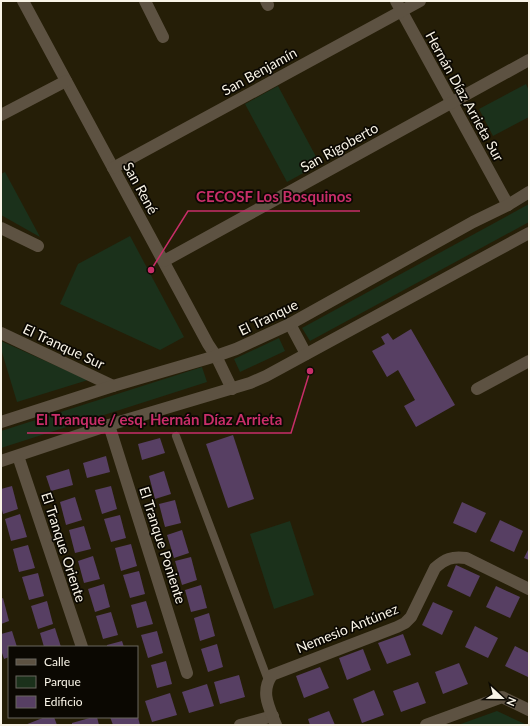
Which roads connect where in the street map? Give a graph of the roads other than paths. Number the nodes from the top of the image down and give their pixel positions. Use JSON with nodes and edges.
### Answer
{"nodes":[{"id":1,"x":23,"y":1,"type":"edge"},
{"id":2,"x":145,"y":1,"type":"edge"},
{"id":3,"x":420,"y":1,"type":"edge"},
{"id":4,"x":399,"y":6,"type":"edge"},
{"id":5,"x":163,"y":37,"type":"dead end"},
{"id":6,"x":529,"y":60,"type":"edge"},
{"id":7,"x":66,"y":81,"type":"junction"},
{"id":8,"x":452,"y":103,"type":"junction"},
{"id":9,"x":1,"y":115,"type":"edge"},
{"id":10,"x":113,"y":168,"type":"junction"},
{"id":11,"x":529,"y":192,"type":"edge"},
{"id":12,"x":508,"y":205,"type":"junction"},
{"id":13,"x":1,"y":228,"type":"edge"},
{"id":14,"x":528,"y":236,"type":"edge"},
{"id":15,"x":38,"y":246,"type":"dead end"},
{"id":16,"x":164,"y":261,"type":"junction"},
{"id":17,"x":290,"y":324,"type":"junction"},
{"id":18,"x":1,"y":333,"type":"edge"},
{"id":19,"x":306,"y":354,"type":"junction"},
{"id":20,"x":216,"y":356,"type":"junction"},
{"id":21,"x":529,"y":361,"type":"edge"},
{"id":22,"x":113,"y":386,"type":"junction"},
{"id":23,"x":232,"y":388,"type":"junction"},
{"id":24,"x":477,"y":389,"type":"dead end"},
{"id":25,"x":1,"y":422,"type":"edge"},
{"id":26,"x":109,"y":425,"type":"junction"},
{"id":27,"x":176,"y":436,"type":"dead end"},
{"id":28,"x":18,"y":456,"type":"junction"},
{"id":29,"x":1,"y":461,"type":"edge"},
{"id":30,"x":529,"y":589,"type":"edge"},
{"id":31,"x":82,"y":646,"type":"edge"},
{"id":32,"x":187,"y":673,"type":"dead end"},
{"id":33,"x":268,"y":680,"type":"junction"},
{"id":34,"x":529,"y":710,"type":"edge"},
{"id":35,"x":274,"y":720,"type":"edge"},
{"id":36,"x":240,"y":725,"type":"edge"},
{"id":37,"x":426,"y":725,"type":"edge"}],
"edges":[{"from":1,"to":7,"type":"street","name":"San René"},
{"from":2,"to":5,"type":"street"},
{"from":3,"to":4,"type":"street","name":"San Benjamín"},
{"from":4,"to":8,"type":"street","name":"Hernán Díaz Arrieta Sur"},
{"from":4,"to":10,"type":"street","name":"San Benjamín"},
{"from":6,"to":8,"type":"street","name":"San Rigoberto"},
{"from":7,"to":9,"type":"street"},
{"from":7,"to":10,"type":"street","name":"San René"},
{"from":8,"to":12,"type":"street","name":"Hernán Díaz Arrieta Sur"},
{"from":8,"to":16,"type":"street","name":"San Rigoberto"},
{"from":10,"to":16,"type":"street","name":"San René"},
{"from":11,"to":12,"type":"street","name":"El Tranque"},
{"from":12,"to":17,"type":"street","name":"El Tranque"},
{"from":13,"to":15,"type":"street"},
{"from":14,"to":19,"type":"street"},
{"from":16,"to":20,"type":"street","name":"San René"},
{"from":17,"to":19,"type":"street"},
{"from":17,"to":20,"type":"street","name":"El Tranque"},
{"from":18,"to":22,"type":"street","name":"El Tranque Sur"},
{"from":19,"to":23,"type":"street"},
{"from":20,"to":22,"type":"street","name":"El Tranque"},
{"from":20,"to":23,"type":"street","name":"San René"},
{"from":21,"to":24,"type":"street"},
{"from":22,"to":25,"type":"street","name":"El Tranque"},
{"from":23,"to":26,"type":"street"},
{"from":26,"to":28,"type":"street"},
{"from":26,"to":32,"type":"street","name":"El Tranque Poniente"},
{"from":27,"to":33,"type":"lane"},
{"from":28,"to":29,"type":"street"},
{"from":28,"to":31,"type":"street","name":"El Tranque Oriente"},
{"from":30,"to":33,"type":"street","name":"Nemesio Antúnez"},
{"from":33,"to":35,"type":"street"},
{"from":34,"to":37,"type":"street"},
{"from":35,"to":36,"type":"street"}]}
